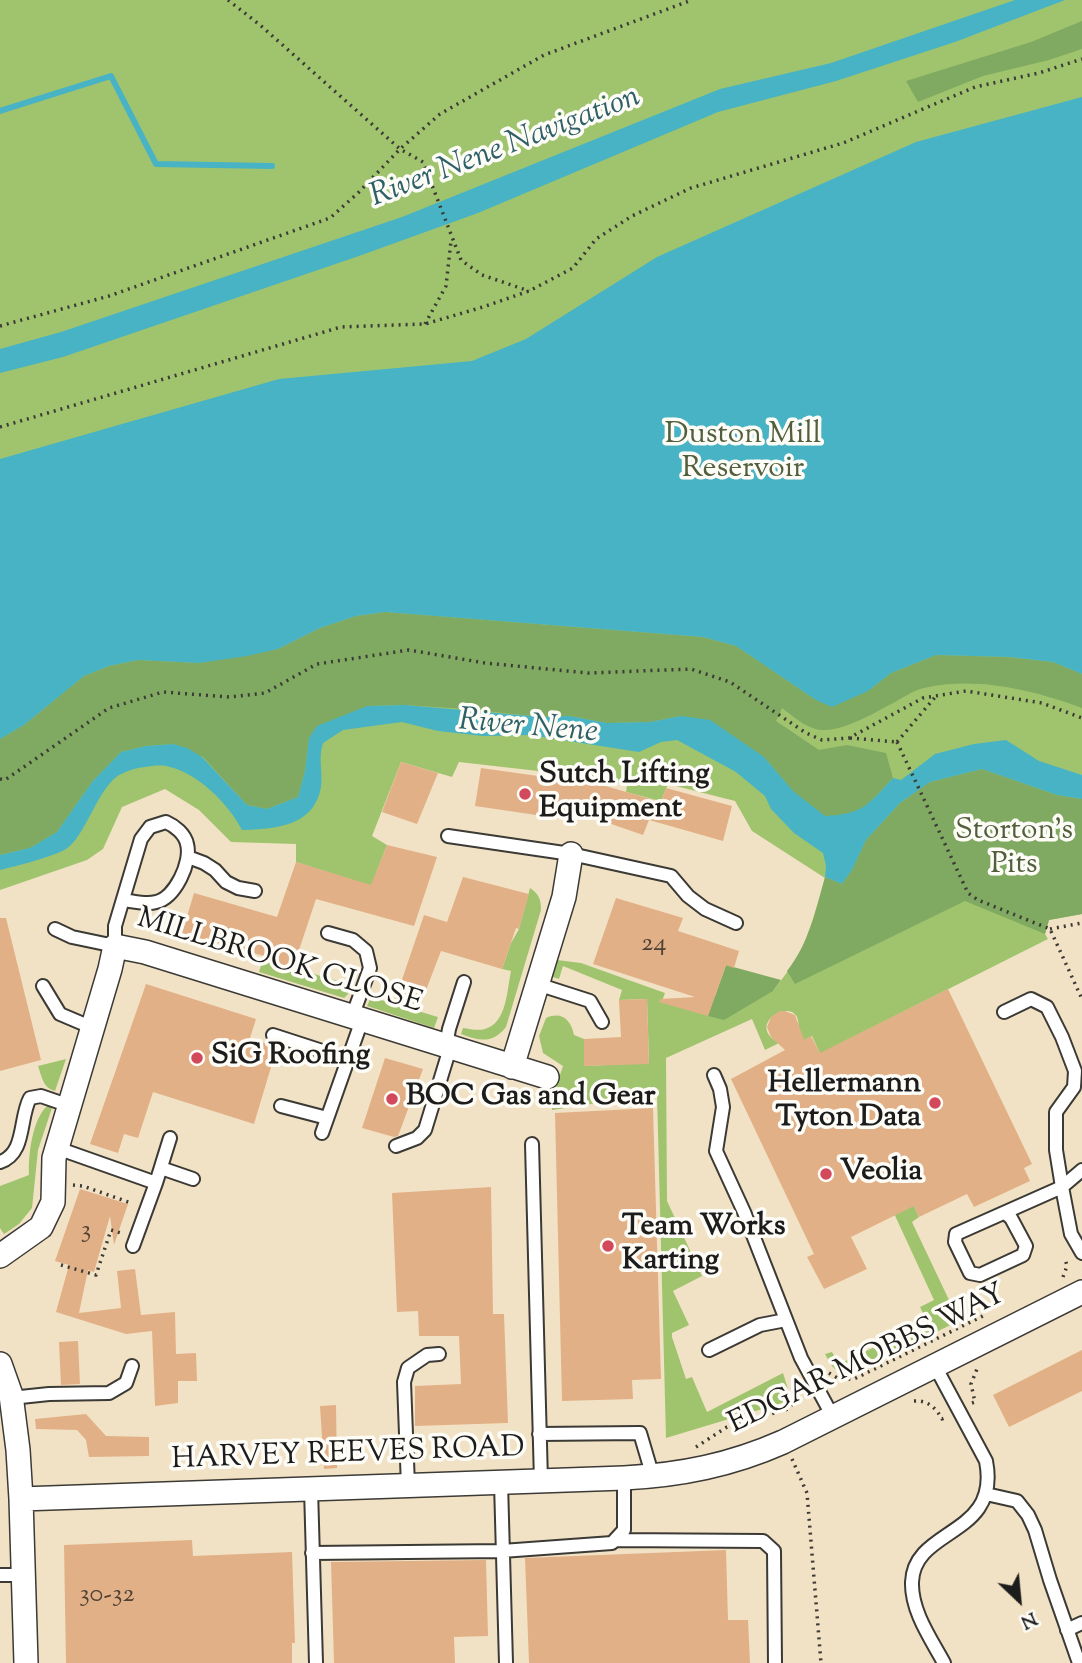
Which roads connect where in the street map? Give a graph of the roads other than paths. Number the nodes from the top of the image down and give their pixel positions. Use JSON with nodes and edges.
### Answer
{"nodes":[{"id":1,"x":448,"y":836,"type":"dead end"},
{"id":2,"x":571,"y":854,"type":"junction"},
{"id":3,"x":188,"y":858,"type":"junction"},
{"id":4,"x":255,"y":891,"type":"dead end"},
{"id":5,"x":123,"y":900,"type":"junction"},
{"id":6,"x":736,"y":923,"type":"dead end"},
{"id":7,"x":55,"y":929,"type":"dead end"},
{"id":8,"x":328,"y":933,"type":"dead end"},
{"id":9,"x":115,"y":946,"type":"junction"},
{"id":10,"x":464,"y":982,"type":"dead end"},
{"id":11,"x":537,"y":984,"type":"junction"},
{"id":12,"x":43,"y":986,"type":"dead end"},
{"id":13,"x":1004,"y":1012,"type":"dead end"},
{"id":14,"x":357,"y":1018,"type":"junction"},
{"id":15,"x":602,"y":1022,"type":"dead end"},
{"id":16,"x":93,"y":1028,"type":"junction"},
{"id":17,"x":273,"y":1035,"type":"dead end"},
{"id":18,"x":448,"y":1047,"type":"junction"},
{"id":19,"x":347,"y":1059,"type":"junction"},
{"id":20,"x":512,"y":1066,"type":"junction"},
{"id":21,"x":714,"y":1074,"type":"dead end"},
{"id":22,"x":547,"y":1077,"type":"dead end"},
{"id":23,"x":70,"y":1106,"type":"junction"},
{"id":24,"x":281,"y":1106,"type":"dead end"},
{"id":25,"x":327,"y":1118,"type":"junction"},
{"id":26,"x":322,"y":1133,"type":"dead end"},
{"id":27,"x":170,"y":1139,"type":"dead end"},
{"id":28,"x":532,"y":1144,"type":"dead end"},
{"id":29,"x":396,"y":1146,"type":"dead end"},
{"id":30,"x":57,"y":1148,"type":"junction"},
{"id":31,"x":0,"y":1162,"type":"edge"},
{"id":32,"x":161,"y":1168,"type":"junction"},
{"id":33,"x":1082,"y":1170,"type":"edge"},
{"id":34,"x":193,"y":1179,"type":"dead end"},
{"id":35,"x":156,"y":1184,"type":"junction"},
{"id":36,"x":1062,"y":1187,"type":"junction"},
{"id":37,"x":1005,"y":1213,"type":"junction"},
{"id":38,"x":133,"y":1246,"type":"dead end"},
{"id":39,"x":1082,"y":1253,"type":"edge"},
{"id":40,"x":0,"y":1256,"type":"edge"},
{"id":41,"x":1082,"y":1292,"type":"edge"},
{"id":42,"x":786,"y":1320,"type":"junction"},
{"id":43,"x":709,"y":1350,"type":"dead end"},
{"id":44,"x":439,"y":1354,"type":"dead end"},
{"id":45,"x":0,"y":1364,"type":"edge"},
{"id":46,"x":132,"y":1366,"type":"dead end"},
{"id":47,"x":934,"y":1366,"type":"junction"},
{"id":48,"x":11,"y":1398,"type":"junction"},
{"id":49,"x":833,"y":1418,"type":"junction"},
{"id":50,"x":539,"y":1434,"type":"junction"},
{"id":51,"x":677,"y":1474,"type":"joint"},
{"id":52,"x":653,"y":1476,"type":"junction"},
{"id":53,"x":625,"y":1478,"type":"junction"},
{"id":54,"x":541,"y":1481,"type":"junction"},
{"id":55,"x":501,"y":1483,"type":"junction"},
{"id":56,"x":408,"y":1486,"type":"junction"},
{"id":57,"x":310,"y":1489,"type":"junction"},
{"id":58,"x":986,"y":1494,"type":"junction"},
{"id":59,"x":21,"y":1499,"type":"junction"},
{"id":60,"x":615,"y":1540,"type":"junction"},
{"id":61,"x":502,"y":1551,"type":"junction"},
{"id":62,"x":312,"y":1553,"type":"junction"},
{"id":63,"x":0,"y":1575,"type":"edge"},
{"id":64,"x":24,"y":1575,"type":"junction"},
{"id":65,"x":1082,"y":1623,"type":"edge"},
{"id":66,"x":1067,"y":1630,"type":"junction"},
{"id":67,"x":26,"y":1663,"type":"edge"},
{"id":68,"x":316,"y":1663,"type":"edge"},
{"id":69,"x":506,"y":1663,"type":"edge"},
{"id":70,"x":775,"y":1663,"type":"edge"},
{"id":71,"x":944,"y":1663,"type":"edge"},
{"id":72,"x":1079,"y":1663,"type":"edge"}],
"edges":[{"from":1,"to":2,"type":"lane"},
{"from":2,"to":6,"type":"lane"},
{"from":2,"to":11,"type":"street"},
{"from":3,"to":4,"type":"lane"},
{"from":3,"to":5,"type":"lane"},
{"from":3,"to":5,"type":"lane"},
{"from":5,"to":9,"type":"lane"},
{"from":7,"to":9,"type":"lane"},
{"from":8,"to":14,"type":"lane"},
{"from":9,"to":14,"type":"street","name":"MILLBROOK CLOSE"},
{"from":9,"to":16,"type":"street","name":"MILLBROOK CLOSE"},
{"from":10,"to":18,"type":"lane"},
{"from":11,"to":15,"type":"lane"},
{"from":11,"to":20,"type":"street"},
{"from":12,"to":16,"type":"lane"},
{"from":13,"to":36,"type":"lane"},
{"from":14,"to":18,"type":"street","name":"MILLBROOK CLOSE"},
{"from":14,"to":19,"type":"lane"},
{"from":16,"to":23,"type":"street","name":"MILLBROOK CLOSE"},
{"from":17,"to":19,"type":"lane"},
{"from":18,"to":20,"type":"street","name":"MILLBROOK CLOSE"},
{"from":18,"to":29,"type":"lane"},
{"from":19,"to":25,"type":"lane"},
{"from":20,"to":22,"type":"street","name":"MILLBROOK CLOSE"},
{"from":21,"to":42,"type":"lane"},
{"from":23,"to":30,"type":"street","name":"MILLBROOK CLOSE"},
{"from":23,"to":31,"type":"lane"},
{"from":24,"to":25,"type":"lane"},
{"from":25,"to":26,"type":"lane"},
{"from":27,"to":32,"type":"lane"},
{"from":28,"to":50,"type":"lane"},
{"from":30,"to":35,"type":"lane"},
{"from":30,"to":40,"type":"street","name":"MILLBROOK CLOSE"},
{"from":32,"to":34,"type":"lane"},
{"from":32,"to":35,"type":"lane"},
{"from":33,"to":36,"type":"lane"},
{"from":35,"to":38,"type":"lane"},
{"from":36,"to":37,"type":"lane"},
{"from":36,"to":39,"type":"lane"},
{"from":37,"to":37,"type":"lane"},
{"from":41,"to":47,"type":"street","name":"EDGAR MOBBS WAY"},
{"from":42,"to":43,"type":"lane"},
{"from":42,"to":49,"type":"lane"},
{"from":44,"to":56,"type":"lane"},
{"from":45,"to":48,"type":"street"},
{"from":46,"to":48,"type":"lane"},
{"from":47,"to":49,"type":"street","name":"EDGAR MOBBS WAY"},
{"from":47,"to":58,"type":"lane"},
{"from":48,"to":59,"type":"street"},
{"from":49,"to":51,"type":"street","name":"EDGAR MOBBS WAY"},
{"from":50,"to":52,"type":"lane"},
{"from":50,"to":54,"type":"lane"},
{"from":51,"to":52,"type":"street","name":"HARVEY REEVES ROAD"},
{"from":52,"to":53,"type":"street","name":"HARVEY REEVES ROAD"},
{"from":53,"to":54,"type":"street","name":"HARVEY REEVES ROAD"},
{"from":53,"to":60,"type":"lane"},
{"from":54,"to":55,"type":"street","name":"HARVEY REEVES ROAD"},
{"from":55,"to":56,"type":"street","name":"HARVEY REEVES ROAD"},
{"from":55,"to":61,"type":"lane"},
{"from":56,"to":57,"type":"street","name":"HARVEY REEVES ROAD"},
{"from":57,"to":59,"type":"street","name":"HARVEY REEVES ROAD"},
{"from":57,"to":62,"type":"lane"},
{"from":58,"to":66,"type":"lane"},
{"from":58,"to":71,"type":"lane"},
{"from":59,"to":64,"type":"street"},
{"from":60,"to":61,"type":"lane"},
{"from":60,"to":70,"type":"lane"},
{"from":61,"to":62,"type":"lane"},
{"from":61,"to":69,"type":"lane"},
{"from":62,"to":68,"type":"lane"},
{"from":63,"to":64,"type":"lane"},
{"from":64,"to":67,"type":"street"},
{"from":65,"to":66,"type":"lane"},
{"from":66,"to":72,"type":"lane"}]}
